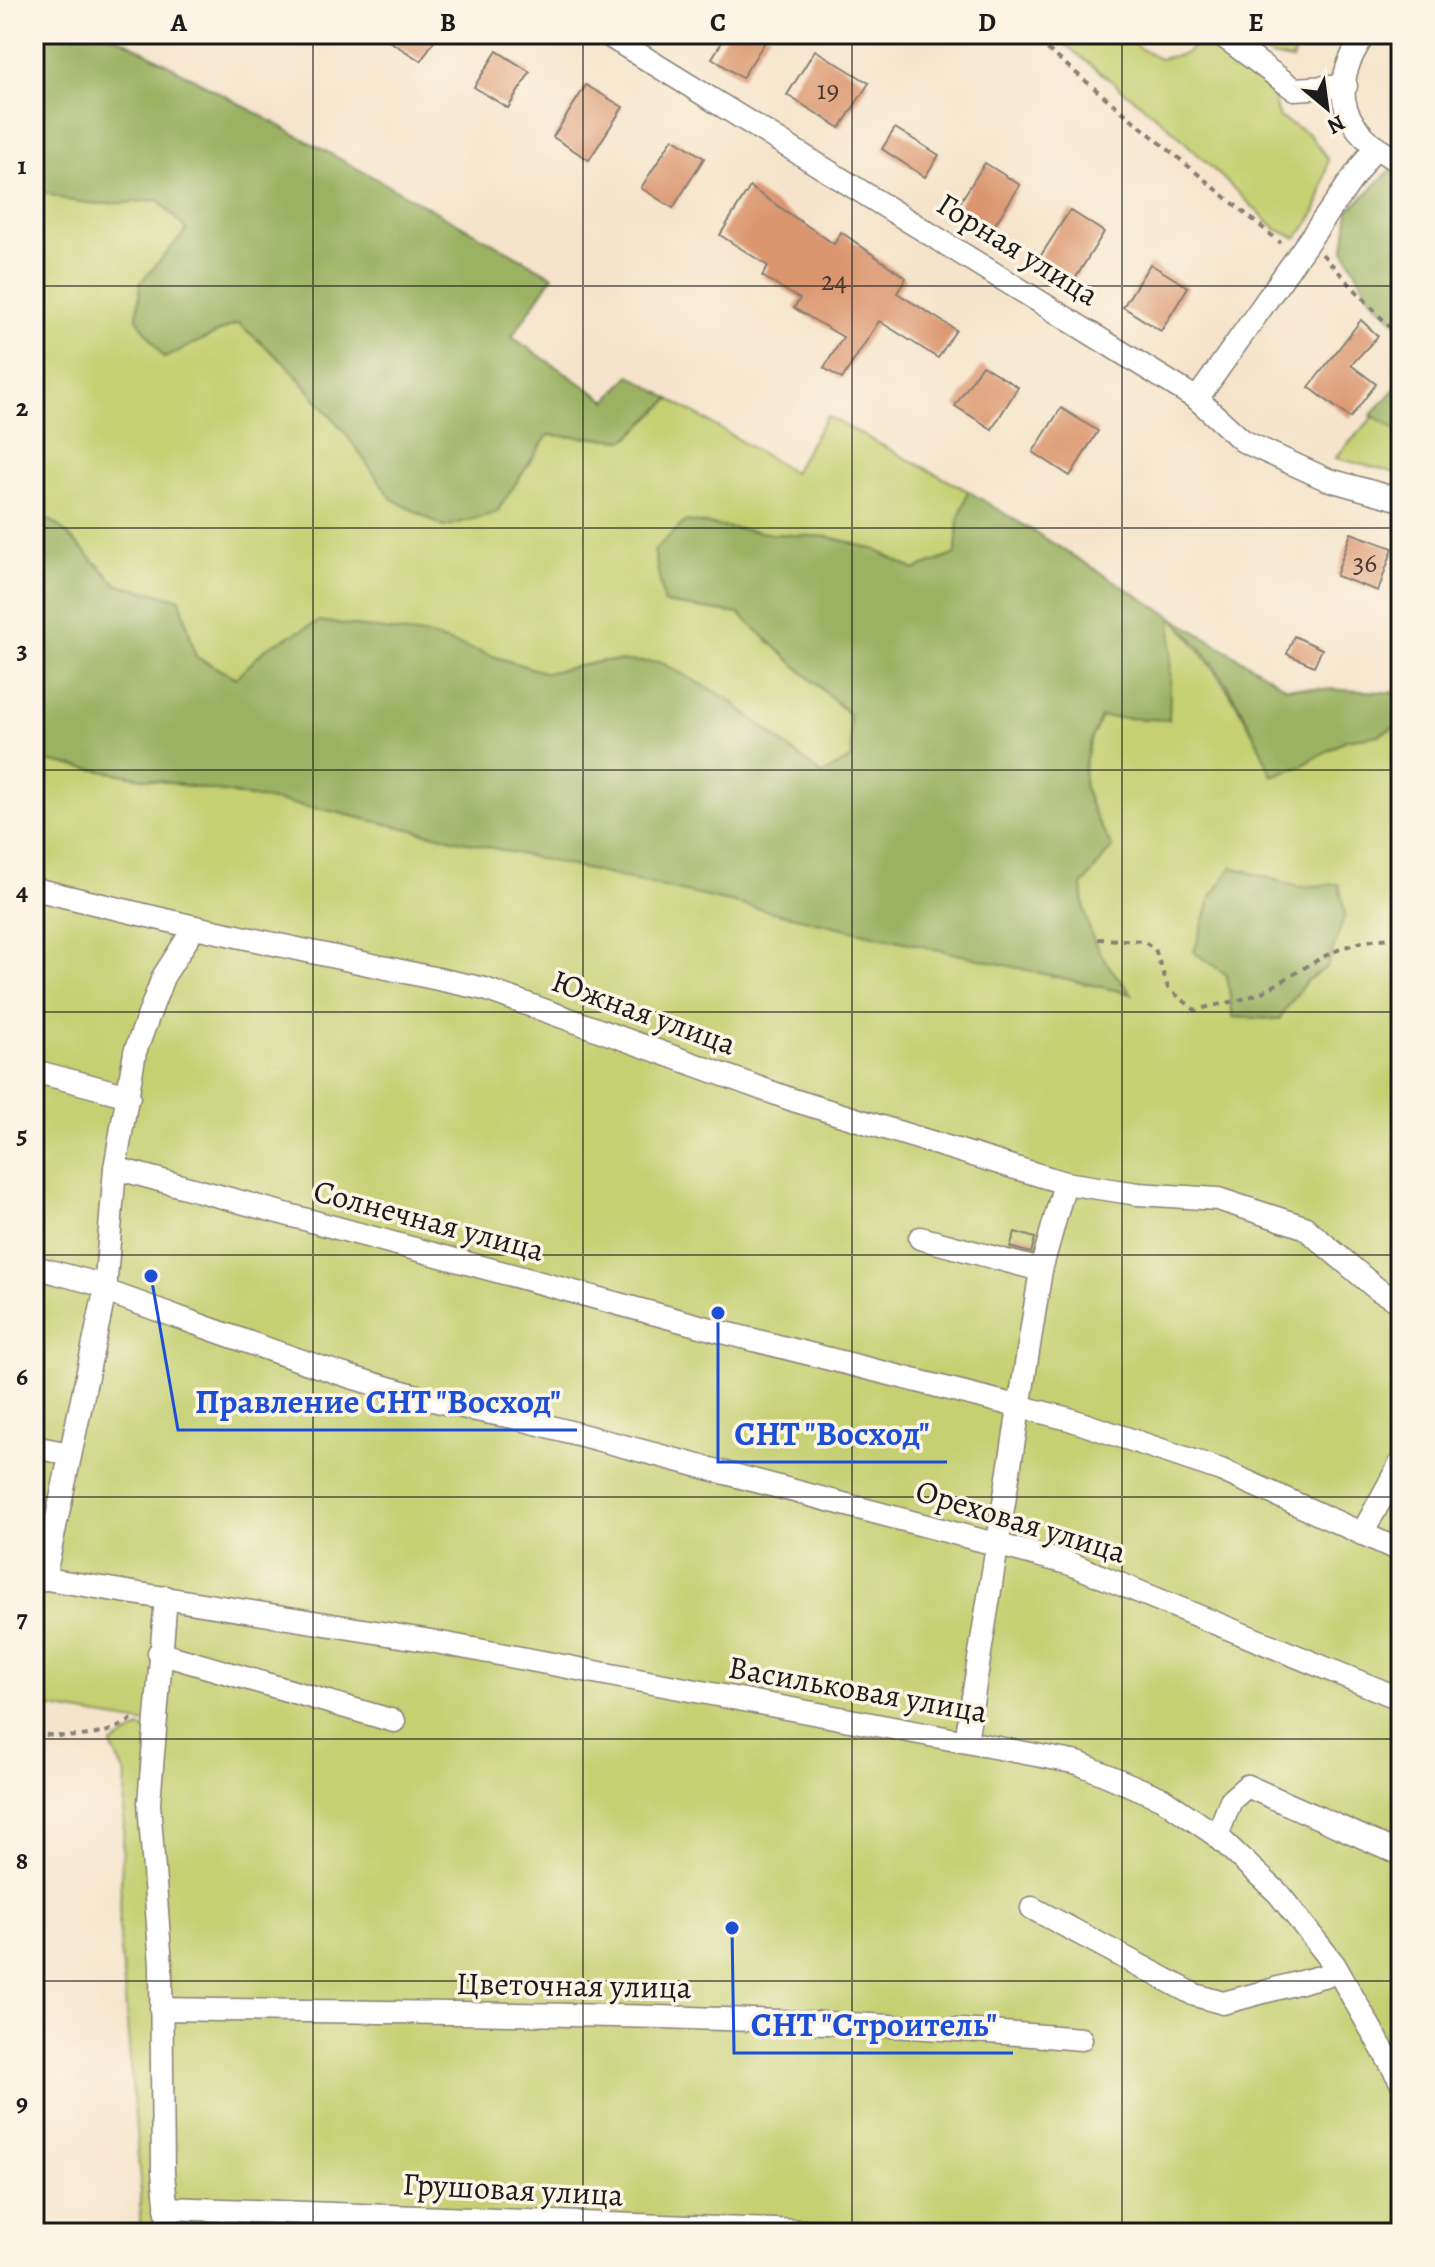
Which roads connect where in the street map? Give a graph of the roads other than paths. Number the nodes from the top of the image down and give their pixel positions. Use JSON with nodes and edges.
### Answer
{"nodes":[{"id":1,"x":606,"y":34,"type":"edge"},
{"id":2,"x":1220,"y":34,"type":"edge"},
{"id":3,"x":1365,"y":34,"type":"edge"},
{"id":4,"x":1346,"y":86,"type":"junction"},
{"id":5,"x":1374,"y":148,"type":"junction"},
{"id":6,"x":1401,"y":163,"type":"edge"},
{"id":7,"x":1197,"y":399,"type":"junction"},
{"id":8,"x":1401,"y":500,"type":"edge"},
{"id":9,"x":34,"y":889,"type":"edge"},
{"id":10,"x":195,"y":927,"type":"junction"},
{"id":11,"x":34,"y":1071,"type":"edge"},
{"id":12,"x":129,"y":1096,"type":"junction"},
{"id":13,"x":115,"y":1168,"type":"junction"},
{"id":14,"x":1065,"y":1183,"type":"junction"},
{"id":15,"x":920,"y":1238,"type":"dead end"},
{"id":16,"x":34,"y":1267,"type":"edge"},
{"id":17,"x":1041,"y":1270,"type":"junction"},
{"id":18,"x":106,"y":1288,"type":"junction"},
{"id":19,"x":1401,"y":1303,"type":"edge"},
{"id":20,"x":1017,"y":1405,"type":"junction"},
{"id":21,"x":34,"y":1447,"type":"edge"},
{"id":22,"x":70,"y":1454,"type":"junction"},
{"id":23,"x":1401,"y":1462,"type":"edge"},
{"id":24,"x":1362,"y":1534,"type":"junction"},
{"id":25,"x":999,"y":1544,"type":"junction"},
{"id":26,"x":1401,"y":1551,"type":"edge"},
{"id":27,"x":39,"y":1578,"type":"edge"},
{"id":28,"x":166,"y":1597,"type":"junction"},
{"id":29,"x":159,"y":1653,"type":"junction"},
{"id":30,"x":1401,"y":1699,"type":"edge"},
{"id":31,"x":394,"y":1721,"type":"dead end"},
{"id":32,"x":966,"y":1741,"type":"junction"},
{"id":33,"x":1217,"y":1836,"type":"junction"},
{"id":34,"x":1401,"y":1854,"type":"edge"},
{"id":35,"x":1032,"y":1908,"type":"dead end"},
{"id":36,"x":1338,"y":1972,"type":"junction"},
{"id":37,"x":161,"y":2009,"type":"junction"},
{"id":38,"x":1081,"y":2039,"type":"dead end"},
{"id":39,"x":1401,"y":2082,"type":"edge"},
{"id":40,"x":166,"y":2208,"type":"junction"},
{"id":41,"x":169,"y":2233,"type":"edge"},
{"id":42,"x":857,"y":2233,"type":"edge"}],
"edges":[{"from":1,"to":7,"type":"street","name":"Горная улица"},
{"from":2,"to":4,"type":"street"},
{"from":3,"to":4,"type":"street"},
{"from":4,"to":5,"type":"street"},
{"from":5,"to":6,"type":"street"},
{"from":5,"to":7,"type":"street"},
{"from":7,"to":8,"type":"street","name":"Горная улица"},
{"from":9,"to":10,"type":"street","name":"Южная улица"},
{"from":10,"to":12,"type":"street"},
{"from":10,"to":14,"type":"street","name":"Южная улица"},
{"from":11,"to":12,"type":"street"},
{"from":12,"to":13,"type":"street"},
{"from":13,"to":18,"type":"street"},
{"from":13,"to":20,"type":"street","name":"Солнечная улица"},
{"from":14,"to":17,"type":"street"},
{"from":14,"to":19,"type":"street","name":"Южная улица"},
{"from":15,"to":17,"type":"street"},
{"from":16,"to":18,"type":"street","name":"Ореховая улица"},
{"from":17,"to":20,"type":"street"},
{"from":18,"to":22,"type":"street"},
{"from":18,"to":25,"type":"street","name":"Ореховая улица"},
{"from":20,"to":24,"type":"street","name":"Солнечная улица"},
{"from":20,"to":25,"type":"street"},
{"from":21,"to":22,"type":"street"},
{"from":22,"to":27,"type":"street"},
{"from":23,"to":24,"type":"street"},
{"from":24,"to":26,"type":"street","name":"Солнечная улица"},
{"from":25,"to":30,"type":"street","name":"Ореховая улица"},
{"from":25,"to":32,"type":"street"},
{"from":27,"to":28,"type":"street","name":"Васильковая улица"},
{"from":28,"to":29,"type":"street"},
{"from":28,"to":32,"type":"street","name":"Васильковая улица"},
{"from":29,"to":31,"type":"street"},
{"from":29,"to":37,"type":"street"},
{"from":32,"to":33,"type":"street","name":"Васильковая улица"},
{"from":33,"to":34,"type":"street"},
{"from":33,"to":36,"type":"street","name":"Васильковая улица"},
{"from":35,"to":36,"type":"street"},
{"from":36,"to":39,"type":"street","name":"Васильковая улица"},
{"from":37,"to":38,"type":"street","name":"Цветочная улица"},
{"from":37,"to":40,"type":"street"},
{"from":40,"to":41,"type":"street"},
{"from":40,"to":42,"type":"street","name":"Грушовая улица"}]}
